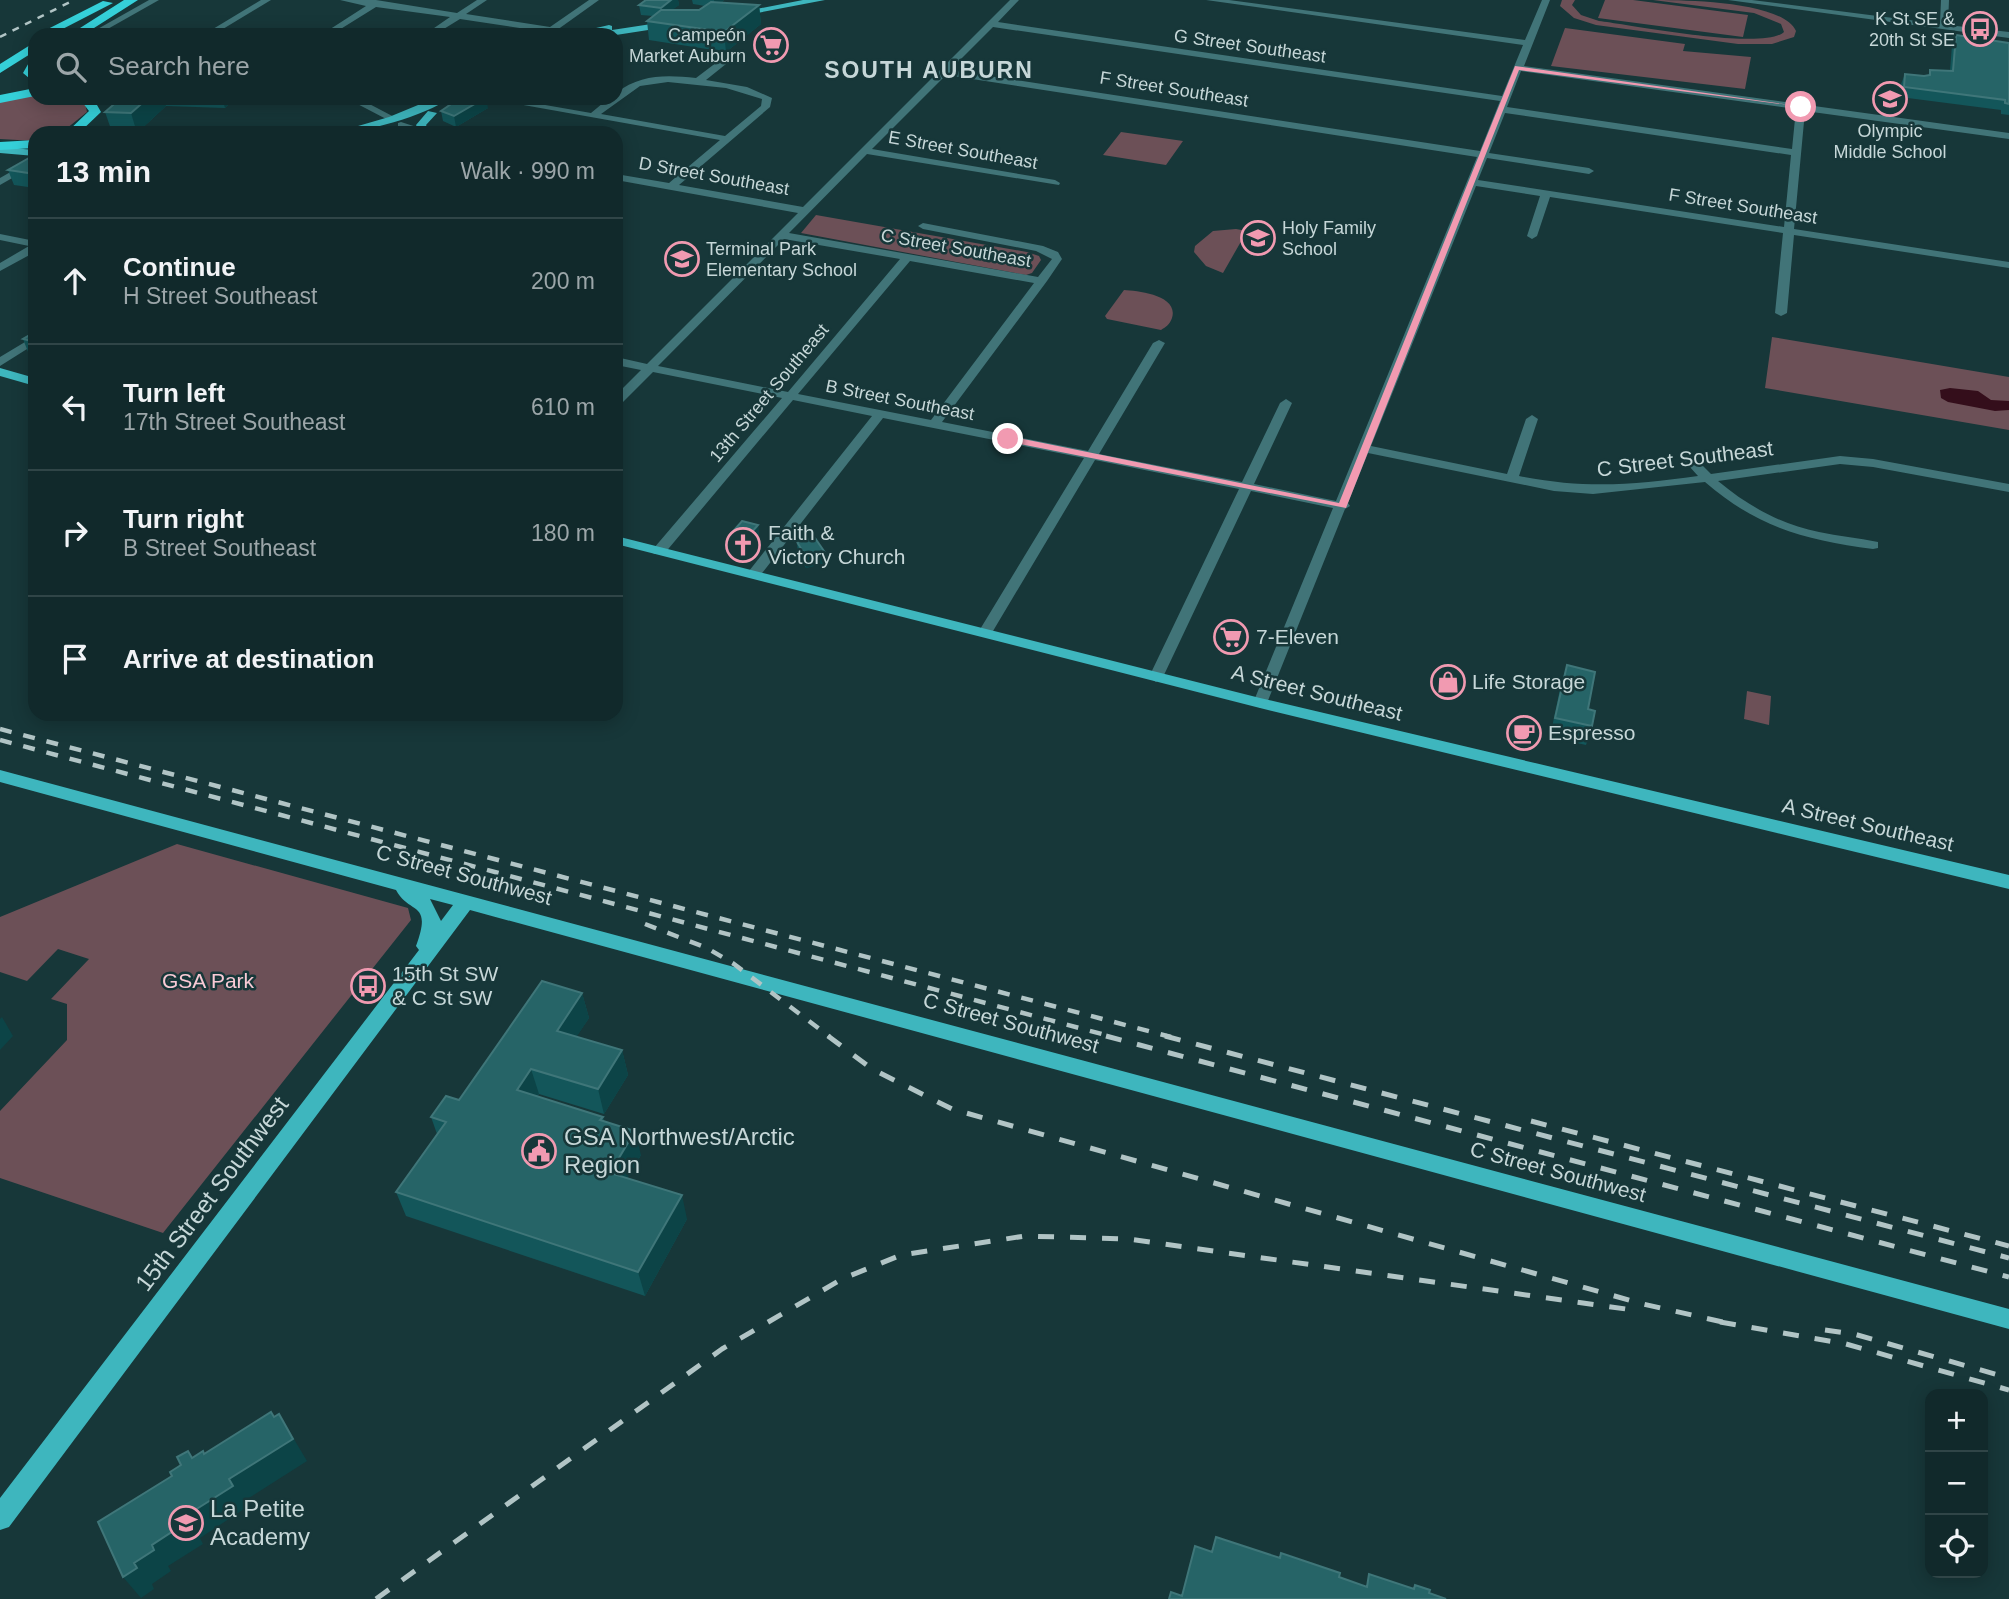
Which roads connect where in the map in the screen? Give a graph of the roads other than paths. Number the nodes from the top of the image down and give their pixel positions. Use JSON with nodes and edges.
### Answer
{"nodes":[{"id":1,"x":125,"y":0,"type":"edge"},
{"id":2,"x":132,"y":0,"type":"edge"},
{"id":3,"x":155,"y":0,"type":"edge"},
{"id":4,"x":267,"y":0,"type":"edge"},
{"id":5,"x":344,"y":0,"type":"edge"},
{"id":6,"x":483,"y":0,"type":"edge"},
{"id":7,"x":596,"y":0,"type":"edge"},
{"id":8,"x":820,"y":0,"type":"edge"},
{"id":9,"x":1015,"y":0,"type":"edge"},
{"id":10,"x":1210,"y":0,"type":"edge"},
{"id":11,"x":1546,"y":0,"type":"edge"},
{"id":12,"x":1732,"y":0,"type":"edge"},
{"id":13,"x":1945,"y":0,"type":"edge"},
{"id":14,"x":110,"y":1,"type":"edge"},
{"id":15,"x":378,"y":2,"type":"edge"},
{"id":16,"x":1808,"y":5,"type":"edge"},
{"id":17,"x":725,"y":14,"type":"edge"},
{"id":18,"x":458,"y":16,"type":"junction"},
{"id":19,"x":991,"y":24,"type":"junction"},
{"id":20,"x":1944,"y":27,"type":"junction"},
{"id":21,"x":56,"y":28,"type":"edge"},
{"id":22,"x":65,"y":28,"type":"edge"},
{"id":23,"x":78,"y":28,"type":"edge"},
{"id":24,"x":86,"y":28,"type":"edge"},
{"id":25,"x":104,"y":28,"type":"edge"},
{"id":26,"x":219,"y":28,"type":"edge"},
{"id":27,"x":336,"y":28,"type":"edge"},
{"id":28,"x":439,"y":28,"type":"edge"},
{"id":29,"x":545,"y":28,"type":"edge"},
{"id":30,"x":554,"y":28,"type":"edge"},
{"id":31,"x":623,"y":28,"type":"edge"},
{"id":32,"x":623,"y":31,"type":"edge"},
{"id":33,"x":2009,"y":35,"type":"edge"},
{"id":34,"x":28,"y":43,"type":"edge"},
{"id":35,"x":1527,"y":43,"type":"junction"},
{"id":36,"x":28,"y":51,"type":"edge"},
{"id":37,"x":0,"y":58,"type":"edge"},
{"id":38,"x":28,"y":58,"type":"edge"},
{"id":39,"x":728,"y":58,"type":"dead end"},
{"id":40,"x":1517,"y":68,"type":"junction"},
{"id":41,"x":0,"y":69,"type":"edge"},
{"id":42,"x":944,"y":72,"type":"junction"},
{"id":43,"x":0,"y":76,"type":"edge"},
{"id":44,"x":697,"y":82,"type":"junction"},
{"id":45,"x":28,"y":93,"type":"edge"},
{"id":46,"x":623,"y":93,"type":"edge"},
{"id":47,"x":0,"y":99,"type":"edge"},
{"id":48,"x":1502,"y":104,"type":"junction"},
{"id":49,"x":92,"y":105,"type":"edge"},
{"id":50,"x":107,"y":105,"type":"edge"},
{"id":51,"x":363,"y":105,"type":"edge"},
{"id":52,"x":438,"y":105,"type":"edge"},
{"id":53,"x":443,"y":105,"type":"edge"},
{"id":54,"x":529,"y":105,"type":"edge"},
{"id":55,"x":607,"y":105,"type":"edge"},
{"id":56,"x":1801,"y":107,"type":"junction"},
{"id":57,"x":432,"y":113,"type":"junction"},
{"id":58,"x":593,"y":116,"type":"junction"},
{"id":59,"x":397,"y":122,"type":"junction"},
{"id":60,"x":83,"y":126,"type":"edge"},
{"id":61,"x":86,"y":126,"type":"edge"},
{"id":62,"x":376,"y":126,"type":"edge"},
{"id":63,"x":384,"y":126,"type":"edge"},
{"id":64,"x":388,"y":126,"type":"edge"},
{"id":65,"x":408,"y":126,"type":"edge"},
{"id":66,"x":422,"y":126,"type":"edge"},
{"id":67,"x":2009,"y":136,"type":"edge"},
{"id":68,"x":728,"y":139,"type":"junction"},
{"id":69,"x":28,"y":145,"type":"edge"},
{"id":70,"x":0,"y":148,"type":"edge"},
{"id":71,"x":866,"y":151,"type":"junction"},
{"id":72,"x":28,"y":152,"type":"edge"},
{"id":73,"x":1796,"y":153,"type":"junction"},
{"id":74,"x":1482,"y":154,"type":"junction"},
{"id":75,"x":28,"y":165,"type":"edge"},
{"id":76,"x":1589,"y":171,"type":"dead end"},
{"id":77,"x":623,"y":178,"type":"edge"},
{"id":78,"x":0,"y":181,"type":"edge"},
{"id":79,"x":1472,"y":182,"type":"junction"},
{"id":80,"x":1055,"y":183,"type":"dead end"},
{"id":81,"x":672,"y":186,"type":"junction"},
{"id":82,"x":1546,"y":193,"type":"junction"},
{"id":83,"x":806,"y":211,"type":"junction"},
{"id":84,"x":923,"y":226,"type":"dead end"},
{"id":85,"x":1789,"y":230,"type":"junction"},
{"id":86,"x":782,"y":235,"type":"junction"},
{"id":87,"x":1532,"y":236,"type":"dead end"},
{"id":88,"x":0,"y":237,"type":"edge"},
{"id":89,"x":28,"y":243,"type":"edge"},
{"id":90,"x":28,"y":250,"type":"edge"},
{"id":91,"x":906,"y":258,"type":"junction"},
{"id":92,"x":2009,"y":265,"type":"edge"},
{"id":93,"x":0,"y":268,"type":"edge"},
{"id":94,"x":1042,"y":281,"type":"junction"},
{"id":95,"x":1781,"y":313,"type":"dead end"},
{"id":96,"x":1159,"y":343,"type":"dead end"},
{"id":97,"x":28,"y":344,"type":"edge"},
{"id":98,"x":0,"y":362,"type":"edge"},
{"id":99,"x":623,"y":363,"type":"edge"},
{"id":100,"x":649,"y":368,"type":"junction"},
{"id":101,"x":0,"y":372,"type":"edge"},
{"id":102,"x":28,"y":380,"type":"edge"},
{"id":103,"x":623,"y":395,"type":"edge"},
{"id":104,"x":790,"y":396,"type":"junction"},
{"id":105,"x":1286,"y":403,"type":"dead end"},
{"id":106,"x":881,"y":413,"type":"junction"},
{"id":107,"x":1532,"y":419,"type":"dead end"},
{"id":108,"x":934,"y":424,"type":"junction"},
{"id":109,"x":1366,"y":449,"type":"junction"},
{"id":110,"x":1091,"y":456,"type":"junction"},
{"id":111,"x":1686,"y":456,"type":"dead end"},
{"id":112,"x":1512,"y":478,"type":"junction"},
{"id":113,"x":1707,"y":478,"type":"junction"},
{"id":114,"x":1246,"y":488,"type":"junction"},
{"id":115,"x":2009,"y":488,"type":"edge"},
{"id":116,"x":1343,"y":506,"type":"junction"},
{"id":117,"x":623,"y":542,"type":"edge"},
{"id":118,"x":1873,"y":545,"type":"dead end"},
{"id":119,"x":659,"y":551,"type":"junction"},
{"id":120,"x":754,"y":574,"type":"junction"},
{"id":121,"x":986,"y":631,"type":"junction"},
{"id":122,"x":1156,"y":677,"type":"junction"},
{"id":123,"x":1260,"y":703,"type":"junction"},
{"id":124,"x":0,"y":776,"type":"edge"},
{"id":125,"x":389,"y":880,"type":"junction"},
{"id":126,"x":2009,"y":882,"type":"edge"},
{"id":127,"x":466,"y":901,"type":"junction"},
{"id":128,"x":418,"y":965,"type":"junction"},
{"id":129,"x":2009,"y":1319,"type":"edge"},
{"id":130,"x":0,"y":1518,"type":"edge"}],
"edges":[{"from":1,"to":23,"type":"highway"},
{"from":2,"to":24,"type":"highway"},
{"from":3,"to":25,"type":"street"},
{"from":4,"to":26,"type":"street"},
{"from":5,"to":15,"type":"street"},
{"from":6,"to":18,"type":"street"},
{"from":7,"to":30,"type":"street"},
{"from":8,"to":17,"type":"main road"},
{"from":9,"to":19,"type":"street"},
{"from":10,"to":35,"type":"street"},
{"from":11,"to":35,"type":"street"},
{"from":12,"to":16,"type":"street"},
{"from":13,"to":20,"type":"street"},
{"from":14,"to":21,"type":"highway"},
{"from":14,"to":22,"type":"highway"},
{"from":15,"to":18,"type":"street"},
{"from":15,"to":27,"type":"street"},
{"from":16,"to":20,"type":"street"},
{"from":18,"to":28,"type":"street"},
{"from":18,"to":29,"type":"street"},
{"from":19,"to":42,"type":"street"},
{"from":19,"to":48,"type":"street","name":"G Street Southeast"},
{"from":20,"to":33,"type":"street"},
{"from":31,"to":32,"type":"main road"},
{"from":34,"to":37,"type":"highway"},
{"from":35,"to":40,"type":"street"},
{"from":36,"to":41,"type":"highway"},
{"from":38,"to":43,"type":"highway"},
{"from":39,"to":44,"type":"street"},
{"from":40,"to":48,"type":"street"},
{"from":40,"to":56,"type":"street"},
{"from":42,"to":71,"type":"street"},
{"from":42,"to":74,"type":"street","name":"F Street Southeast"},
{"from":44,"to":46,"type":"street"},
{"from":44,"to":68,"type":"street"},
{"from":45,"to":47,"type":"highway"},
{"from":48,"to":73,"type":"street","name":"G Street Southeast"},
{"from":48,"to":74,"type":"street"},
{"from":49,"to":60,"type":"highway"},
{"from":50,"to":61,"type":"highway"},
{"from":51,"to":59,"type":"street"},
{"from":52,"to":59,"type":"main road"},
{"from":53,"to":57,"type":"main road"},
{"from":54,"to":58,"type":"street"},
{"from":55,"to":58,"type":"street"},
{"from":56,"to":67,"type":"street"},
{"from":56,"to":73,"type":"street"},
{"from":57,"to":59,"type":"main road"},
{"from":57,"to":66,"type":"main road"},
{"from":58,"to":68,"type":"street"},
{"from":59,"to":62,"type":"main road"},
{"from":59,"to":63,"type":"main road"},
{"from":59,"to":64,"type":"main road"},
{"from":59,"to":65,"type":"street"},
{"from":68,"to":81,"type":"street"},
{"from":69,"to":70,"type":"highway"},
{"from":70,"to":72,"type":"main road"},
{"from":71,"to":80,"type":"street","name":"E Street Southeast"},
{"from":71,"to":83,"type":"street"},
{"from":73,"to":85,"type":"street"},
{"from":74,"to":76,"type":"street","name":"F Street Southeast"},
{"from":74,"to":79,"type":"street"},
{"from":75,"to":78,"type":"street"},
{"from":77,"to":81,"type":"street","name":"D Street Southeast"},
{"from":79,"to":82,"type":"street","name":"F Street Southeast"},
{"from":79,"to":109,"type":"street"},
{"from":81,"to":83,"type":"street","name":"D Street Southeast"},
{"from":82,"to":85,"type":"street","name":"F Street Southeast"},
{"from":82,"to":87,"type":"street"},
{"from":83,"to":86,"type":"street"},
{"from":84,"to":94,"type":"street"},
{"from":85,"to":92,"type":"street","name":"F Street Southeast"},
{"from":85,"to":95,"type":"street"},
{"from":86,"to":91,"type":"street","name":"C Street Southeast"},
{"from":86,"to":100,"type":"street"},
{"from":88,"to":89,"type":"street"},
{"from":90,"to":93,"type":"street"},
{"from":91,"to":94,"type":"street","name":"C Street Southeast"},
{"from":91,"to":104,"type":"street","name":"13th Street Southeast"},
{"from":94,"to":108,"type":"street"},
{"from":96,"to":110,"type":"street"},
{"from":97,"to":98,"type":"street"},
{"from":99,"to":100,"type":"street","name":"B Street Southeast"},
{"from":100,"to":103,"type":"street"},
{"from":100,"to":104,"type":"street","name":"B Street Southeast"},
{"from":101,"to":102,"type":"main road"},
{"from":104,"to":106,"type":"street","name":"B Street Southeast"},
{"from":104,"to":119,"type":"street","name":"13th Street Southeast"},
{"from":105,"to":114,"type":"street"},
{"from":106,"to":108,"type":"street","name":"B Street Southeast"},
{"from":106,"to":120,"type":"street"},
{"from":107,"to":112,"type":"street"},
{"from":108,"to":110,"type":"street","name":"B Street Southeast"},
{"from":109,"to":112,"type":"street","name":"C Street Southeast"},
{"from":109,"to":116,"type":"street"},
{"from":110,"to":114,"type":"street","name":"B Street Southeast"},
{"from":110,"to":121,"type":"street"},
{"from":111,"to":113,"type":"street"},
{"from":112,"to":113,"type":"street","name":"C Street Southeast"},
{"from":113,"to":115,"type":"street","name":"C Street Southeast"},
{"from":113,"to":118,"type":"street"},
{"from":114,"to":116,"type":"street","name":"B Street Southeast"},
{"from":114,"to":122,"type":"street"},
{"from":116,"to":123,"type":"street"},
{"from":117,"to":119,"type":"main road","name":"A Street Southeast"},
{"from":119,"to":120,"type":"main road","name":"A Street Southeast"},
{"from":120,"to":121,"type":"main road","name":"A Street Southeast"},
{"from":121,"to":122,"type":"main road","name":"A Street Southeast"},
{"from":122,"to":123,"type":"main road","name":"A Street Southeast"},
{"from":123,"to":126,"type":"main road","name":"A Street Southeast"},
{"from":124,"to":125,"type":"main road","name":"C Street Southwest"},
{"from":125,"to":127,"type":"main road","name":"C Street Southwest"},
{"from":125,"to":128,"type":"main road"},
{"from":127,"to":128,"type":"main road","name":"15th Street Southwest"},
{"from":127,"to":129,"type":"main road","name":"C Street Southwest"},
{"from":128,"to":130,"type":"main road","name":"15th Street Southwest"}]}
